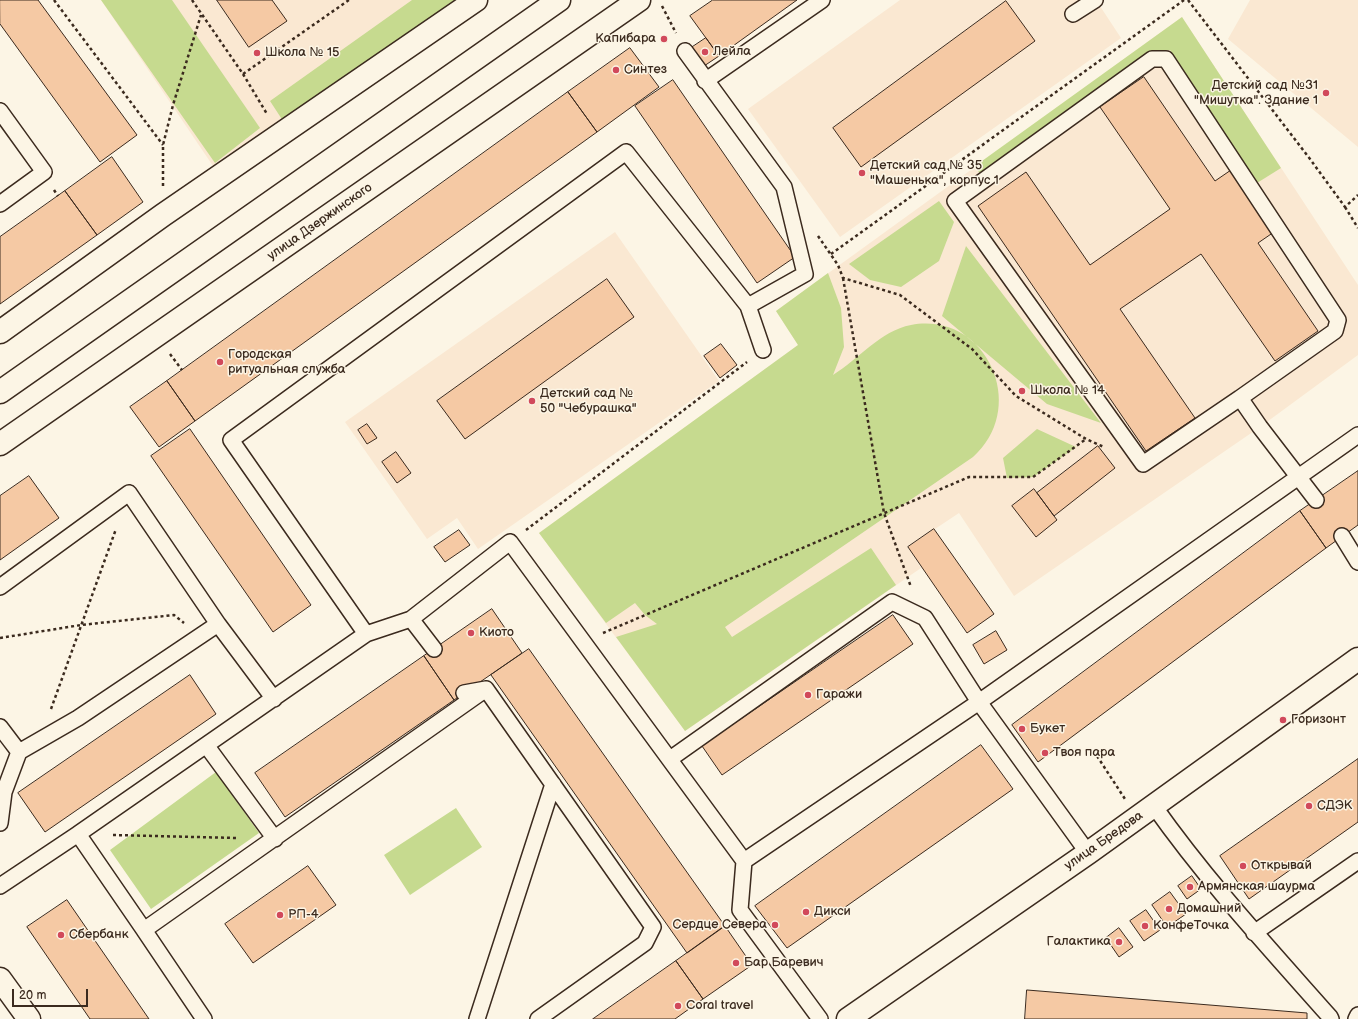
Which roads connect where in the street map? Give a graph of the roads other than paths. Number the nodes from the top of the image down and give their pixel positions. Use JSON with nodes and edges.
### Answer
{"nodes":[{"id":1,"x":476,"y":0,"type":"edge"},
{"id":2,"x":559,"y":0,"type":"edge"},
{"id":3,"x":639,"y":0,"type":"edge"},
{"id":4,"x":822,"y":0,"type":"edge"},
{"id":5,"x":1096,"y":0,"type":"edge"},
{"id":6,"x":1073,"y":14,"type":"dead end"},
{"id":7,"x":685,"y":51,"type":"road end"},
{"id":8,"x":705,"y":81,"type":"junction"},
{"id":9,"x":0,"y":111,"type":"edge"},
{"id":10,"x":0,"y":204,"type":"edge"},
{"id":11,"x":748,"y":306,"type":"junction"},
{"id":12,"x":0,"y":332,"type":"edge"},
{"id":13,"x":763,"y":350,"type":"road end"},
{"id":14,"x":0,"y":392,"type":"edge"},
{"id":15,"x":1240,"y":398,"type":"junction"},
{"id":16,"x":1358,"y":435,"type":"edge"},
{"id":17,"x":0,"y":444,"type":"edge"},
{"id":18,"x":1298,"y":478,"type":"junction"},
{"id":19,"x":1316,"y":500,"type":"dead end"},
{"id":20,"x":1342,"y":536,"type":"dead end"},
{"id":21,"x":1358,"y":562,"type":"edge"},
{"id":22,"x":0,"y":587,"type":"edge"},
{"id":23,"x":411,"y":619,"type":"junction"},
{"id":24,"x":218,"y":624,"type":"junction"},
{"id":25,"x":366,"y":634,"type":"junction"},
{"id":26,"x":434,"y":649,"type":"dead end"},
{"id":27,"x":1358,"y":659,"type":"edge"},
{"id":28,"x":486,"y":689,"type":"junction"},
{"id":29,"x":464,"y":693,"type":"dead end"},
{"id":30,"x":274,"y":698,"type":"junction"},
{"id":31,"x":979,"y":702,"type":"junction"},
{"id":32,"x":0,"y":727,"type":"edge"},
{"id":33,"x":206,"y":745,"type":"junction"},
{"id":34,"x":19,"y":752,"type":"junction"},
{"id":35,"x":670,"y":759,"type":"junction"},
{"id":36,"x":553,"y":784,"type":"junction"},
{"id":37,"x":1154,"y":806,"type":"junction"},
{"id":38,"x":0,"y":823,"type":"edge"},
{"id":39,"x":78,"y":834,"type":"junction"},
{"id":40,"x":274,"y":839,"type":"junction"},
{"id":41,"x":1088,"y":853,"type":"junction"},
{"id":42,"x":744,"y":860,"type":"junction"},
{"id":43,"x":1358,"y":861,"type":"edge"},
{"id":44,"x":0,"y":886,"type":"edge"},
{"id":45,"x":144,"y":930,"type":"junction"},
{"id":46,"x":1254,"y":932,"type":"junction"},
{"id":47,"x":0,"y":979,"type":"edge"},
{"id":48,"x":1358,"y":1015,"type":"edge"},
{"id":49,"x":28,"y":1019,"type":"edge"},
{"id":50,"x":204,"y":1019,"type":"edge"},
{"id":51,"x":477,"y":1019,"type":"edge"},
{"id":52,"x":538,"y":1019,"type":"edge"},
{"id":53,"x":820,"y":1019,"type":"edge"},
{"id":54,"x":848,"y":1019,"type":"edge"},
{"id":55,"x":1331,"y":1019,"type":"edge"},
{"id":56,"x":1356,"y":1019,"type":"edge"}],
"edges":[{"from":1,"to":12,"type":"street"},
{"from":2,"to":14,"type":"street"},
{"from":3,"to":17,"type":"street","name":"улица Дзержинского"},
{"from":4,"to":8,"type":"lane"},
{"from":5,"to":6,"type":"lane"},
{"from":7,"to":8,"type":"lane"},
{"from":8,"to":11,"type":"lane"},
{"from":9,"to":10,"type":"lane"},
{"from":11,"to":13,"type":"lane"},
{"from":11,"to":25,"type":"lane"},
{"from":15,"to":15,"type":"lane"},
{"from":15,"to":18,"type":"lane"},
{"from":16,"to":18,"type":"lane"},
{"from":18,"to":19,"type":"lane"},
{"from":18,"to":31,"type":"lane"},
{"from":20,"to":21,"type":"lane"},
{"from":22,"to":24,"type":"lane"},
{"from":23,"to":25,"type":"lane"},
{"from":23,"to":26,"type":"lane"},
{"from":23,"to":35,"type":"lane"},
{"from":24,"to":30,"type":"lane"},
{"from":24,"to":34,"type":"lane"},
{"from":25,"to":30,"type":"lane"},
{"from":27,"to":37,"type":"street","name":"улица Бредова"},
{"from":28,"to":29,"type":"lane"},
{"from":28,"to":36,"type":"lane"},
{"from":28,"to":40,"type":"lane"},
{"from":30,"to":33,"type":"lane"},
{"from":31,"to":35,"type":"lane"},
{"from":31,"to":41,"type":"lane"},
{"from":31,"to":42,"type":"lane"},
{"from":32,"to":34,"type":"lane"},
{"from":33,"to":39,"type":"lane"},
{"from":33,"to":40,"type":"lane"},
{"from":34,"to":38,"type":"lane"},
{"from":35,"to":42,"type":"lane"},
{"from":36,"to":51,"type":"lane"},
{"from":36,"to":52,"type":"lane"},
{"from":37,"to":41,"type":"street","name":"улица Бредова"},
{"from":37,"to":46,"type":"lane"},
{"from":39,"to":44,"type":"lane"},
{"from":39,"to":45,"type":"lane"},
{"from":40,"to":45,"type":"lane"},
{"from":41,"to":54,"type":"street","name":"улица Бредова"},
{"from":42,"to":53,"type":"lane"},
{"from":43,"to":46,"type":"lane"},
{"from":45,"to":50,"type":"lane"},
{"from":46,"to":55,"type":"lane"},
{"from":47,"to":49,"type":"street"},
{"from":48,"to":56,"type":"lane"}]}
